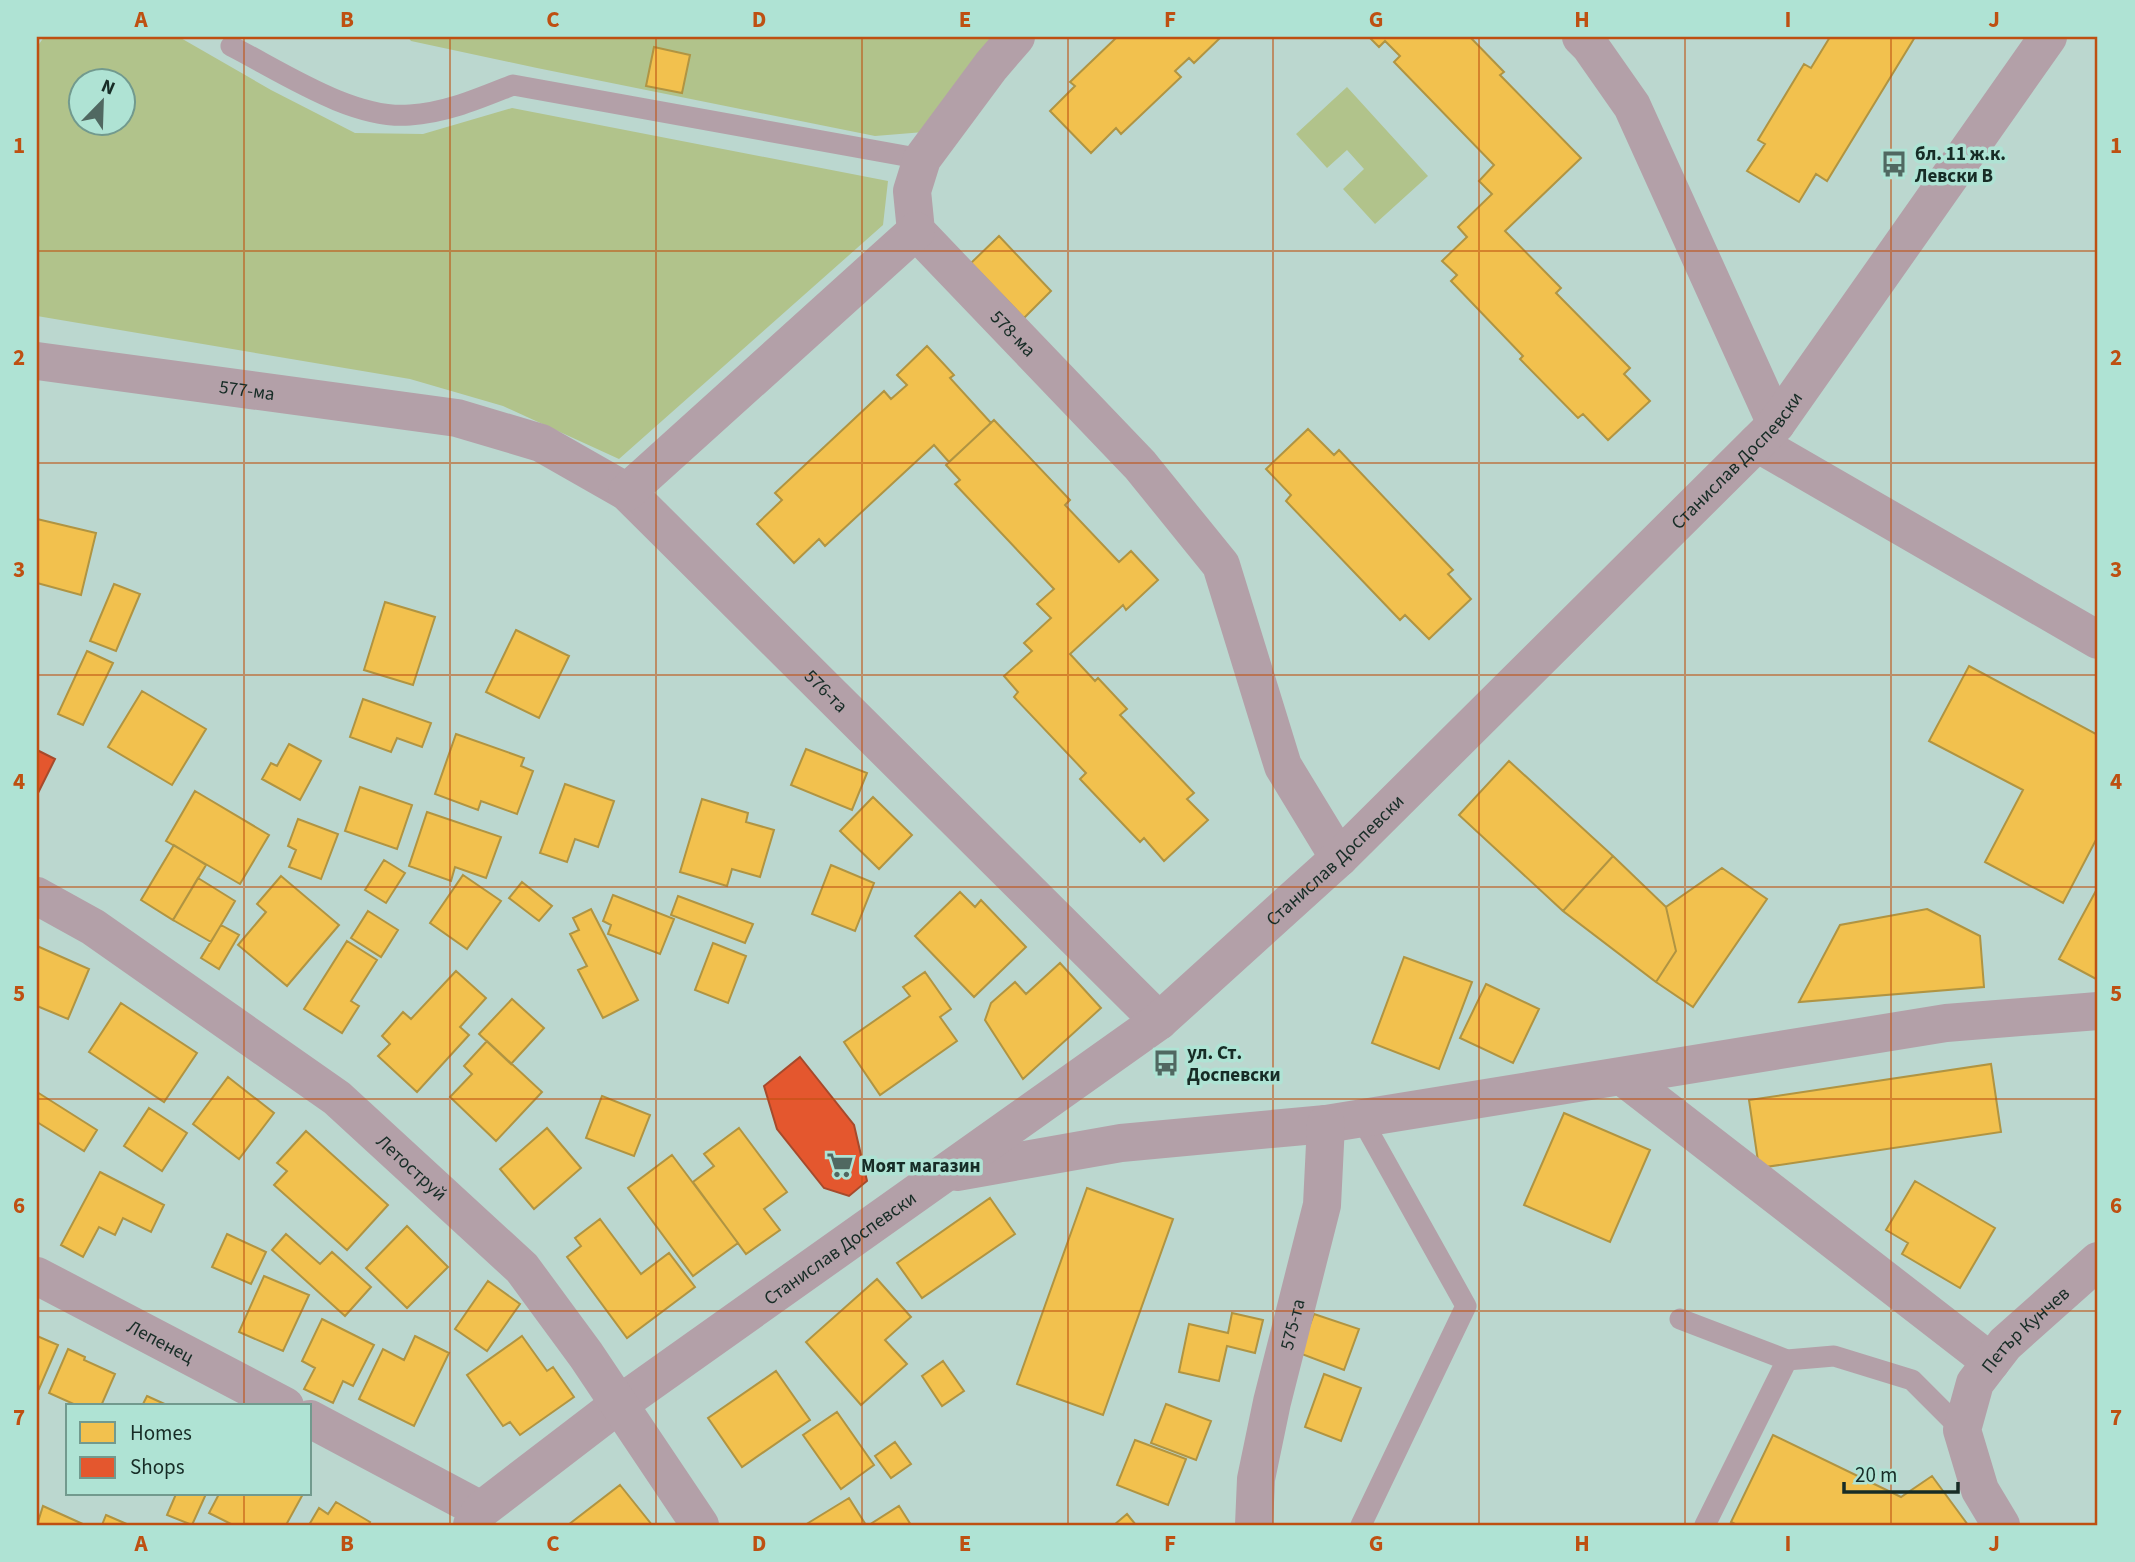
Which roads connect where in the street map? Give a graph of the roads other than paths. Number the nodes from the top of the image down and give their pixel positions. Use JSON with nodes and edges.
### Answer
{"nodes":[{"id":1,"x":1016,"y":37,"type":"edge"},
{"id":2,"x":1581,"y":37,"type":"edge"},
{"id":3,"x":2048,"y":37,"type":"edge"},
{"id":4,"x":232,"y":46,"type":"dead end"},
{"id":5,"x":922,"y":159,"type":"junction"},
{"id":6,"x":916,"y":231,"type":"junction"},
{"id":7,"x":37,"y":360,"type":"edge"},
{"id":8,"x":457,"y":418,"type":"joint"},
{"id":9,"x":1767,"y":434,"type":"junction"},
{"id":10,"x":627,"y":492,"type":"junction"},
{"id":11,"x":2098,"y":640,"type":"edge"},
{"id":12,"x":1339,"y":858,"type":"junction"},
{"id":13,"x":37,"y":897,"type":"edge"},
{"id":14,"x":2098,"y":1011,"type":"edge"},
{"id":15,"x":1159,"y":1021,"type":"junction"},
{"id":16,"x":1623,"y":1077,"type":"junction"},
{"id":17,"x":1343,"y":1121,"type":"junction"},
{"id":18,"x":945,"y":1174,"type":"junction"},
{"id":19,"x":2098,"y":1261,"type":"edge"},
{"id":20,"x":37,"y":1276,"type":"edge"},
{"id":21,"x":1680,"y":1319,"type":"dead end"},
{"id":22,"x":1787,"y":1360,"type":"junction"},
{"id":23,"x":1991,"y":1362,"type":"junction"},
{"id":24,"x":281,"y":1404,"type":"edge"},
{"id":25,"x":618,"y":1405,"type":"junction"},
{"id":26,"x":312,"y":1420,"type":"edge"},
{"id":27,"x":1962,"y":1430,"type":"junction"},
{"id":28,"x":477,"y":1518,"type":"edge"},
{"id":29,"x":700,"y":1525,"type":"edge"},
{"id":30,"x":1254,"y":1525,"type":"edge"},
{"id":31,"x":1361,"y":1525,"type":"edge"},
{"id":32,"x":1705,"y":1525,"type":"edge"},
{"id":33,"x":2001,"y":1525,"type":"edge"}],
"edges":[{"from":1,"to":5,"type":"street"},
{"from":2,"to":9,"type":"street"},
{"from":3,"to":9,"type":"street","name":"Станислав Доспевски"},
{"from":4,"to":5,"type":"lane"},
{"from":5,"to":6,"type":"street"},
{"from":6,"to":10,"type":"street"},
{"from":6,"to":12,"type":"street","name":"578-ма"},
{"from":7,"to":8,"type":"street","name":"577-ма"},
{"from":8,"to":10,"type":"street","name":"576-та"},
{"from":9,"to":11,"type":"street"},
{"from":9,"to":12,"type":"street","name":"Станислав Доспевски"},
{"from":10,"to":15,"type":"street","name":"576-та"},
{"from":12,"to":15,"type":"street","name":"Станислав Доспевски"},
{"from":13,"to":25,"type":"street","name":"Летоструй"},
{"from":14,"to":16,"type":"street"},
{"from":15,"to":18,"type":"street","name":"Станислав Доспевски"},
{"from":16,"to":17,"type":"street"},
{"from":16,"to":23,"type":"street"},
{"from":17,"to":18,"type":"street"},
{"from":17,"to":30,"type":"street","name":"575-та"},
{"from":17,"to":31,"type":"lane"},
{"from":18,"to":25,"type":"street","name":"Станислав Доспевски"},
{"from":19,"to":23,"type":"street","name":"Петър Кунчев"},
{"from":20,"to":24,"type":"street","name":"Лепенец"},
{"from":21,"to":22,"type":"lane"},
{"from":22,"to":27,"type":"lane"},
{"from":22,"to":32,"type":"lane"},
{"from":23,"to":27,"type":"street","name":"Петър Кунчев"},
{"from":25,"to":28,"type":"street","name":"Станислав Доспевски"},
{"from":25,"to":29,"type":"street","name":"Летоструй"},
{"from":26,"to":28,"type":"street"},
{"from":27,"to":33,"type":"street"}]}
